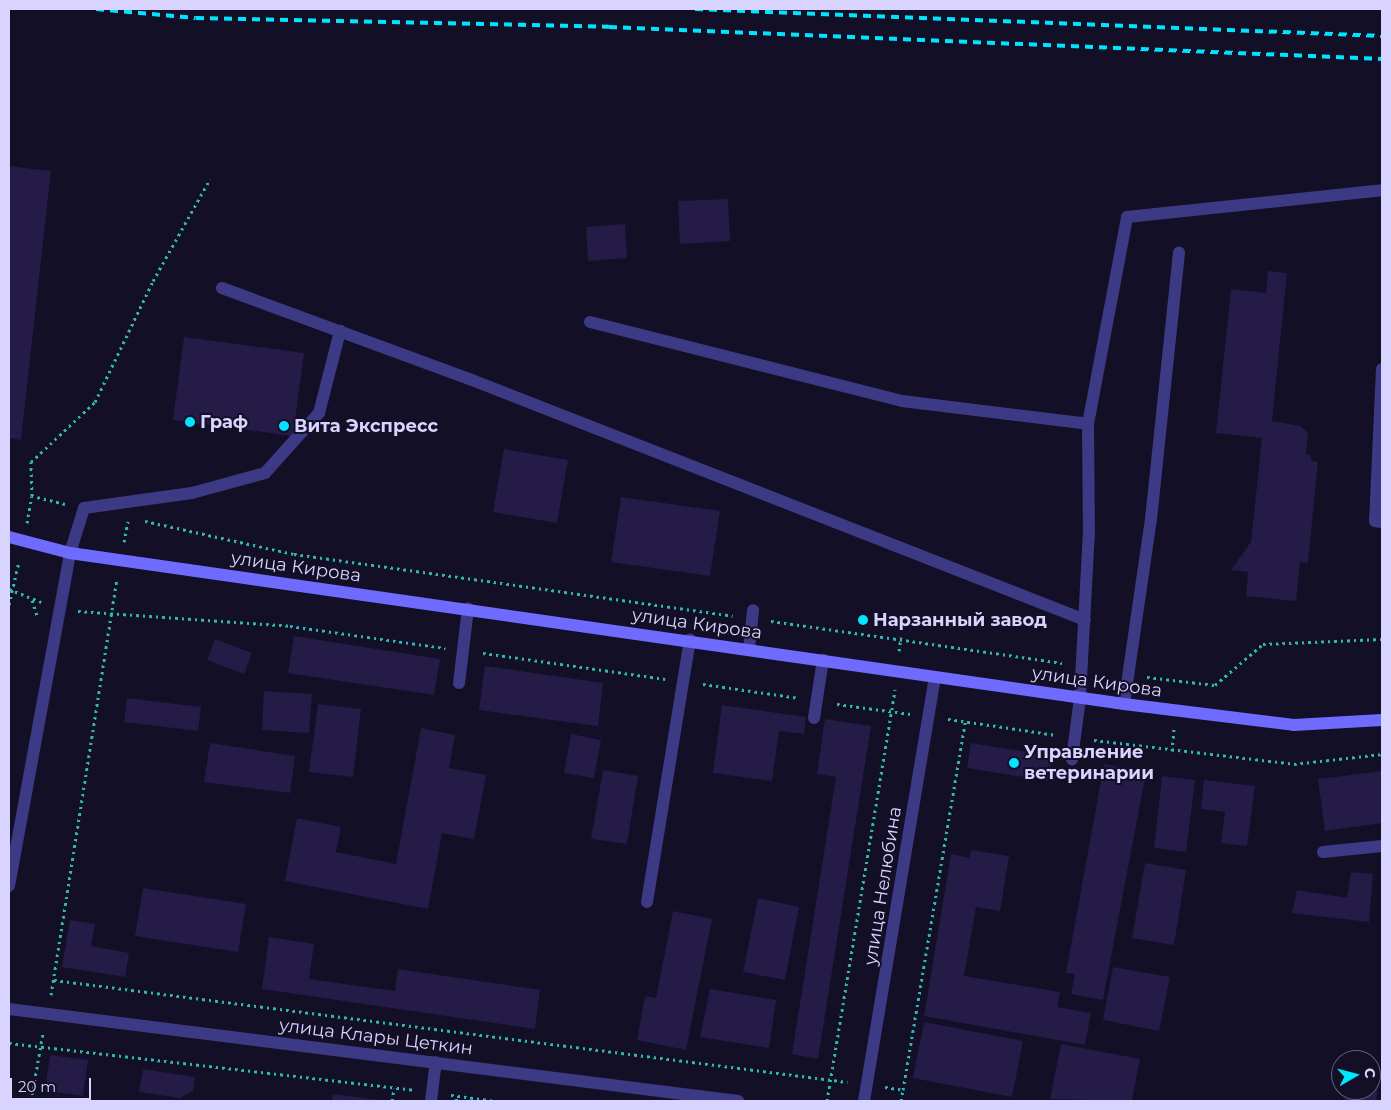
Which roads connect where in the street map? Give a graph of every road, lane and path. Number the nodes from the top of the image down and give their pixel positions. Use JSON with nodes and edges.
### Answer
{"nodes":[{"id":1,"x":210,"y":180,"type":"dead end"},
{"id":2,"x":1382,"y":190,"type":"edge"},
{"id":3,"x":1179,"y":252,"type":"dead end"},
{"id":4,"x":222,"y":288,"type":"dead end"},
{"id":5,"x":590,"y":322,"type":"dead end"},
{"id":6,"x":340,"y":331,"type":"junction"},
{"id":7,"x":1382,"y":369,"type":"edge"},
{"id":8,"x":1088,"y":424,"type":"junction"},
{"id":9,"x":84,"y":508,"type":"junction"},
{"id":10,"x":120,"y":516,"type":"dead end"},
{"id":11,"x":129,"y":518,"type":"junction"},
{"id":12,"x":1382,"y":522,"type":"edge"},
{"id":13,"x":9,"y":537,"type":"edge"},
{"id":14,"x":70,"y":553,"type":"junction"},
{"id":15,"x":121,"y":560,"type":"junction"},
{"id":16,"x":9,"y":589,"type":"edge"},
{"id":17,"x":9,"y":604,"type":"edge"},
{"id":18,"x":468,"y":609,"type":"junction"},
{"id":19,"x":111,"y":613,"type":"junction"},
{"id":20,"x":753,"y":614,"type":"junction"},
{"id":21,"x":1085,"y":620,"type":"junction"},
{"id":22,"x":901,"y":637,"type":"junction"},
{"id":23,"x":690,"y":640,"type":"junction"},
{"id":24,"x":1382,"y":640,"type":"edge"},
{"id":25,"x":749,"y":649,"type":"junction"},
{"id":26,"x":463,"y":650,"type":"junction"},
{"id":27,"x":823,"y":660,"type":"junction"},
{"id":28,"x":1082,"y":666,"type":"junction"},
{"id":29,"x":897,"y":671,"type":"junction"},
{"id":30,"x":1129,"y":674,"type":"junction"},
{"id":31,"x":935,"y":677,"type":"junction"},
{"id":32,"x":684,"y":681,"type":"junction"},
{"id":33,"x":459,"y":683,"type":"dead end"},
{"id":34,"x":1080,"y":698,"type":"junction"},
{"id":35,"x":817,"y":701,"type":"junction"},
{"id":36,"x":1124,"y":704,"type":"junction"},
{"id":37,"x":892,"y":712,"type":"junction"},
{"id":38,"x":929,"y":717,"type":"junction"},
{"id":39,"x":814,"y":718,"type":"dead end"},
{"id":40,"x":1382,"y":720,"type":"edge"},
{"id":41,"x":965,"y":722,"type":"junction"},
{"id":42,"x":1076,"y":738,"type":"junction"},
{"id":43,"x":1382,"y":754,"type":"edge"},
{"id":44,"x":1072,"y":759,"type":"dead end"},
{"id":45,"x":1382,"y":846,"type":"edge"},
{"id":46,"x":1322,"y":852,"type":"dead end"},
{"id":47,"x":9,"y":886,"type":"edge"},
{"id":48,"x":647,"y":902,"type":"dead end"},
{"id":49,"x":54,"y":980,"type":"junction"},
{"id":50,"x":9,"y":1009,"type":"edge"},
{"id":51,"x":48,"y":1014,"type":"junction"},
{"id":52,"x":9,"y":1043,"type":"edge"},
{"id":53,"x":41,"y":1046,"type":"junction"},
{"id":54,"x":436,"y":1062,"type":"junction"},
{"id":55,"x":830,"y":1080,"type":"junction"},
{"id":56,"x":867,"y":1085,"type":"junction"},
{"id":57,"x":394,"y":1088,"type":"junction"},
{"id":58,"x":903,"y":1090,"type":"junction"},
{"id":59,"x":457,"y":1096,"type":"junction"},
{"id":60,"x":431,"y":1097,"type":"edge"},
{"id":61,"x":31,"y":1101,"type":"edge"},
{"id":62,"x":392,"y":1101,"type":"edge"},
{"id":63,"x":456,"y":1101,"type":"edge"},
{"id":64,"x":496,"y":1101,"type":"edge"},
{"id":65,"x":738,"y":1101,"type":"edge"},
{"id":66,"x":827,"y":1101,"type":"edge"},
{"id":67,"x":864,"y":1101,"type":"edge"},
{"id":68,"x":901,"y":1101,"type":"edge"}],
"edges":[{"from":1,"to":9,"type":"path"},
{"from":2,"to":8,"type":"street"},
{"from":3,"to":30,"type":"street"},
{"from":4,"to":6,"type":"street"},
{"from":5,"to":8,"type":"street"},
{"from":6,"to":9,"type":"street"},
{"from":6,"to":21,"type":"street"},
{"from":7,"to":12,"type":"street"},
{"from":8,"to":21,"type":"street"},
{"from":9,"to":14,"type":"street"},
{"from":10,"to":11,"type":"path"},
{"from":11,"to":15,"type":"path"},
{"from":11,"to":20,"type":"path"},
{"from":13,"to":14,"type":"street","name":"улица Кирова"},
{"from":14,"to":15,"type":"street","name":"улица Кирова"},
{"from":14,"to":47,"type":"street"},
{"from":15,"to":18,"type":"street","name":"улица Кирова"},
{"from":15,"to":19,"type":"path"},
{"from":16,"to":17,"type":"path"},
{"from":18,"to":23,"type":"street","name":"улица Кирова"},
{"from":18,"to":26,"type":"street"},
{"from":19,"to":26,"type":"path"},
{"from":19,"to":49,"type":"path"},
{"from":20,"to":22,"type":"path"},
{"from":20,"to":25,"type":"street"},
{"from":21,"to":28,"type":"street"},
{"from":22,"to":28,"type":"path"},
{"from":22,"to":29,"type":"path"},
{"from":23,"to":25,"type":"street","name":"улица Кирова"},
{"from":23,"to":32,"type":"street"},
{"from":24,"to":30,"type":"path"},
{"from":25,"to":27,"type":"street","name":"улица Кирова"},
{"from":26,"to":32,"type":"path"},
{"from":26,"to":33,"type":"street"},
{"from":27,"to":29,"type":"street","name":"улица Кирова"},
{"from":27,"to":35,"type":"street"},
{"from":28,"to":34,"type":"street"},
{"from":29,"to":31,"type":"street","name":"улица Кирова"},
{"from":29,"to":37,"type":"path"},
{"from":30,"to":36,"type":"street"},
{"from":31,"to":34,"type":"street","name":"улица Кирова"},
{"from":31,"to":38,"type":"street","name":"улица Нелюбина"},
{"from":32,"to":35,"type":"path"},
{"from":32,"to":48,"type":"street"},
{"from":34,"to":36,"type":"street","name":"улица Кирова"},
{"from":34,"to":42,"type":"street"},
{"from":35,"to":37,"type":"path"},
{"from":35,"to":39,"type":"street"},
{"from":36,"to":40,"type":"street","name":"улица Кирова"},
{"from":37,"to":38,"type":"path"},
{"from":37,"to":55,"type":"path"},
{"from":38,"to":41,"type":"path"},
{"from":38,"to":56,"type":"street","name":"улица Нелюбина"},
{"from":41,"to":42,"type":"path"},
{"from":41,"to":58,"type":"path"},
{"from":42,"to":43,"type":"path"},
{"from":42,"to":44,"type":"street"},
{"from":45,"to":46,"type":"street"},
{"from":49,"to":51,"type":"path"},
{"from":49,"to":55,"type":"path"},
{"from":50,"to":51,"type":"street","name":"улица Клары Цеткин"},
{"from":51,"to":53,"type":"path"},
{"from":51,"to":54,"type":"street","name":"улица Клары Цеткин"},
{"from":52,"to":53,"type":"path"},
{"from":53,"to":57,"type":"path"},
{"from":53,"to":61,"type":"path"},
{"from":54,"to":60,"type":"street"},
{"from":54,"to":65,"type":"street","name":"улица Клары Цеткин"},
{"from":55,"to":56,"type":"path"},
{"from":55,"to":66,"type":"path"},
{"from":56,"to":58,"type":"path"},
{"from":56,"to":67,"type":"street","name":"улица Нелюбина"},
{"from":57,"to":60,"type":"path"},
{"from":57,"to":62,"type":"path"},
{"from":58,"to":68,"type":"path"},
{"from":59,"to":60,"type":"path"},
{"from":59,"to":63,"type":"path"},
{"from":59,"to":64,"type":"path"}]}
